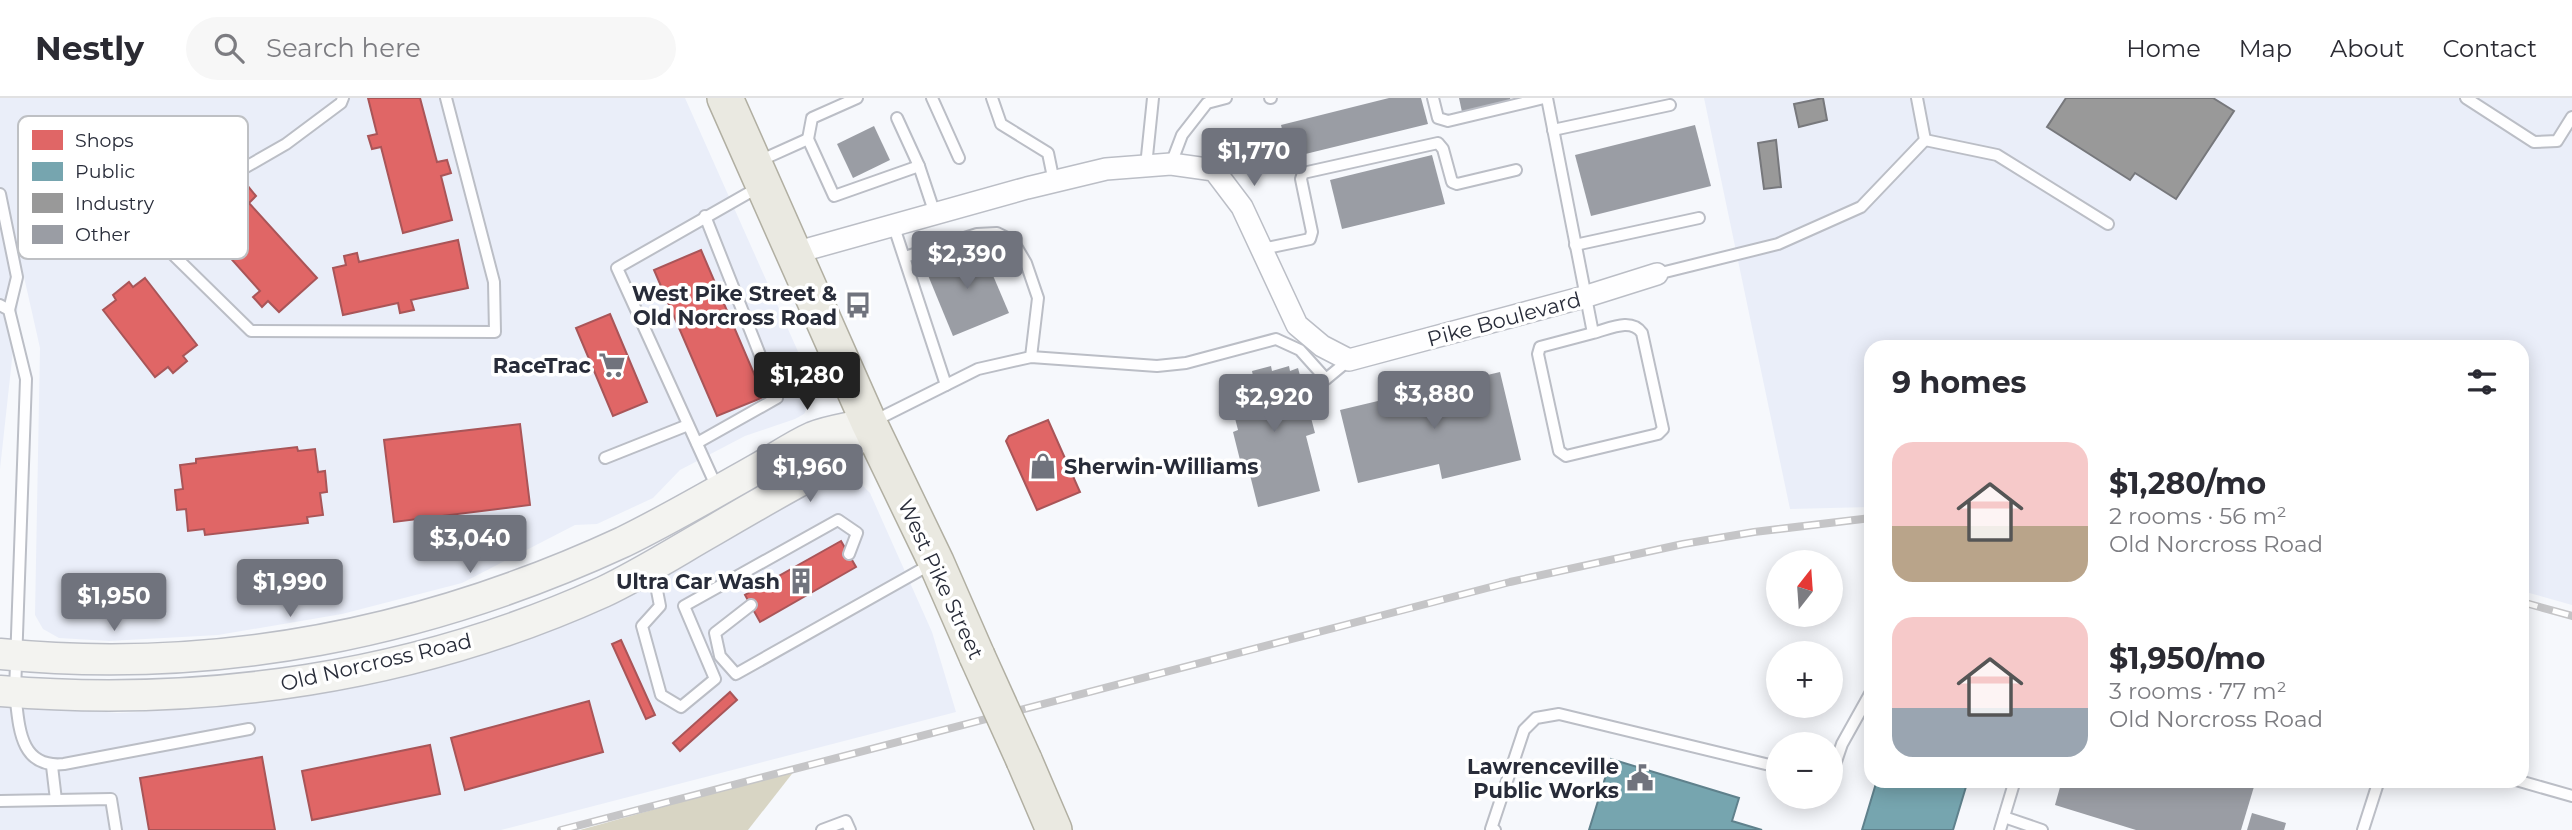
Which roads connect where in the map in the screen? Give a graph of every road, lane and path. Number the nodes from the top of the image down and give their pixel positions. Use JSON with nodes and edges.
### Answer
{"nodes":[{"id":1,"x":343,"y":98,"type":"edge"},
{"id":2,"x":446,"y":98,"type":"edge"},
{"id":3,"x":725,"y":98,"type":"edge"},
{"id":4,"x":857,"y":98,"type":"edge"},
{"id":5,"x":932,"y":98,"type":"edge"},
{"id":6,"x":992,"y":98,"type":"edge"},
{"id":7,"x":1153,"y":98,"type":"edge"},
{"id":8,"x":1226,"y":98,"type":"edge"},
{"id":9,"x":1433,"y":98,"type":"edge"},
{"id":10,"x":1546,"y":98,"type":"edge"},
{"id":11,"x":1917,"y":98,"type":"edge"},
{"id":12,"x":2466,"y":98,"type":"edge"},
{"id":13,"x":1670,"y":105,"type":"dead end"},
{"id":14,"x":2572,"y":117,"type":"edge"},
{"id":15,"x":897,"y":118,"type":"dead end"},
{"id":16,"x":1553,"y":130,"type":"junction"},
{"id":17,"x":808,"y":139,"type":"junction"},
{"id":18,"x":1925,"y":140,"type":"junction"},
{"id":19,"x":960,"y":158,"type":"dead end"},
{"id":20,"x":1171,"y":164,"type":"junction"},
{"id":21,"x":248,"y":166,"type":"edge"},
{"id":22,"x":919,"y":166,"type":"junction"},
{"id":23,"x":1146,"y":166,"type":"junction"},
{"id":24,"x":1516,"y":170,"type":"dead end"},
{"id":25,"x":760,"y":173,"type":"junction"},
{"id":26,"x":1054,"y":182,"type":"junction"},
{"id":27,"x":0,"y":194,"type":"edge"},
{"id":28,"x":935,"y":214,"type":"junction"},
{"id":29,"x":705,"y":216,"type":"junction"},
{"id":30,"x":1699,"y":218,"type":"dead end"},
{"id":31,"x":2108,"y":224,"type":"dead end"},
{"id":32,"x":894,"y":227,"type":"junction"},
{"id":33,"x":1575,"y":245,"type":"junction"},
{"id":34,"x":1262,"y":249,"type":"junction"},
{"id":35,"x":794,"y":253,"type":"junction"},
{"id":36,"x":905,"y":257,"type":"junction"},
{"id":37,"x":178,"y":259,"type":"edge"},
{"id":38,"x":1657,"y":275,"type":"joint"},
{"id":39,"x":1584,"y":297,"type":"junction"},
{"id":40,"x":5,"y":307,"type":"edge"},
{"id":41,"x":1593,"y":333,"type":"junction"},
{"id":42,"x":1031,"y":356,"type":"junction"},
{"id":43,"x":1349,"y":360,"type":"junction"},
{"id":44,"x":946,"y":385,"type":"junction"},
{"id":45,"x":869,"y":423,"type":"junction"},
{"id":46,"x":688,"y":425,"type":"junction"},
{"id":47,"x":697,"y":443,"type":"junction"},
{"id":48,"x":605,"y":458,"type":"dead end"},
{"id":49,"x":718,"y":491,"type":"junction"},
{"id":50,"x":849,"y":554,"type":"dead end"},
{"id":51,"x":936,"y":562,"type":"junction"},
{"id":52,"x":652,"y":566,"type":"junction"},
{"id":53,"x":751,"y":605,"type":"dead end"},
{"id":54,"x":660,"y":606,"type":"junction"},
{"id":55,"x":684,"y":606,"type":"junction"},
{"id":56,"x":9,"y":655,"type":"edge"},
{"id":57,"x":8,"y":692,"type":"edge"},
{"id":58,"x":1864,"y":705,"type":"edge"},
{"id":59,"x":248,"y":729,"type":"dead end"},
{"id":60,"x":1843,"y":742,"type":"edge"},
{"id":61,"x":1766,"y":764,"type":"edge"},
{"id":62,"x":52,"y":766,"type":"junction"},
{"id":63,"x":2529,"y":784,"type":"edge"},
{"id":64,"x":2013,"y":788,"type":"edge"},
{"id":65,"x":2376,"y":788,"type":"edge"},
{"id":66,"x":2572,"y":796,"type":"edge"},
{"id":67,"x":56,"y":800,"type":"junction"},
{"id":68,"x":0,"y":801,"type":"edge"},
{"id":69,"x":2004,"y":817,"type":"junction"},
{"id":70,"x":116,"y":830,"type":"edge"},
{"id":71,"x":822,"y":830,"type":"edge"},
{"id":72,"x":850,"y":830,"type":"edge"},
{"id":73,"x":1054,"y":830,"type":"edge"},
{"id":74,"x":1492,"y":830,"type":"edge"},
{"id":75,"x":2000,"y":830,"type":"edge"},
{"id":76,"x":2042,"y":830,"type":"edge"},
{"id":77,"x":2363,"y":830,"type":"edge"}],
"edges":[{"from":1,"to":21,"type":"lane"},
{"from":2,"to":37,"type":"lane"},
{"from":3,"to":25,"type":"main road","name":"West Pike Street"},
{"from":4,"to":17,"type":"lane"},
{"from":5,"to":19,"type":"lane"},
{"from":6,"to":26,"type":"lane"},
{"from":7,"to":23,"type":"lane"},
{"from":8,"to":20,"type":"lane"},
{"from":9,"to":10,"type":"lane"},
{"from":10,"to":16,"type":"lane"},
{"from":11,"to":18,"type":"lane"},
{"from":12,"to":14,"type":"lane"},
{"from":13,"to":16,"type":"lane"},
{"from":15,"to":22,"type":"lane"},
{"from":16,"to":33,"type":"lane"},
{"from":17,"to":22,"type":"lane"},
{"from":17,"to":25,"type":"lane"},
{"from":18,"to":31,"type":"lane"},
{"from":18,"to":38,"type":"lane"},
{"from":20,"to":23,"type":"street"},
{"from":20,"to":34,"type":"street"},
{"from":22,"to":28,"type":"lane"},
{"from":23,"to":26,"type":"street"},
{"from":24,"to":34,"type":"lane"},
{"from":25,"to":29,"type":"lane"},
{"from":25,"to":35,"type":"main road","name":"West Pike Street"},
{"from":26,"to":28,"type":"street"},
{"from":27,"to":40,"type":"lane"},
{"from":28,"to":32,"type":"street"},
{"from":29,"to":46,"type":"lane"},
{"from":29,"to":47,"type":"lane"},
{"from":30,"to":33,"type":"lane"},
{"from":32,"to":35,"type":"street"},
{"from":32,"to":36,"type":"lane"},
{"from":33,"to":39,"type":"lane"},
{"from":34,"to":43,"type":"street"},
{"from":35,"to":45,"type":"main road","name":"West Pike Street"},
{"from":36,"to":42,"type":"lane"},
{"from":36,"to":44,"type":"lane"},
{"from":38,"to":39,"type":"street","name":"Pike Boulevard"},
{"from":39,"to":41,"type":"lane"},
{"from":39,"to":43,"type":"street","name":"Pike Boulevard"},
{"from":40,"to":56,"type":"lane"},
{"from":41,"to":41,"type":"lane"},
{"from":42,"to":43,"type":"lane"},
{"from":42,"to":44,"type":"lane"},
{"from":44,"to":45,"type":"lane"},
{"from":45,"to":49,"type":"main road","name":"Old Norcross Road"},
{"from":45,"to":51,"type":"main road","name":"West Pike Street"},
{"from":45,"to":52,"type":"main road","name":"Old Norcross Road"},
{"from":46,"to":47,"type":"lane"},
{"from":46,"to":48,"type":"lane"},
{"from":47,"to":49,"type":"lane"},
{"from":49,"to":56,"type":"main road","name":"Old Norcross Road"},
{"from":50,"to":55,"type":"lane"},
{"from":51,"to":53,"type":"lane"},
{"from":51,"to":73,"type":"main road","name":"West Pike Street","bridge":true},
{"from":52,"to":54,"type":"lane"},
{"from":52,"to":57,"type":"main road","name":"Old Norcross Road"},
{"from":54,"to":55,"type":"lane"},
{"from":54,"to":55,"type":"lane"},
{"from":56,"to":57,"type":"lane"},
{"from":57,"to":62,"type":"lane"},
{"from":58,"to":60,"type":"lane"},
{"from":59,"to":62,"type":"lane"},
{"from":61,"to":74,"type":"lane"},
{"from":62,"to":67,"type":"lane"},
{"from":63,"to":66,"type":"lane"},
{"from":64,"to":69,"type":"lane"},
{"from":65,"to":77,"type":"lane"},
{"from":67,"to":68,"type":"lane"},
{"from":67,"to":70,"type":"lane"},
{"from":69,"to":75,"type":"lane"},
{"from":69,"to":76,"type":"lane"},
{"from":71,"to":72,"type":"lane"}]}
